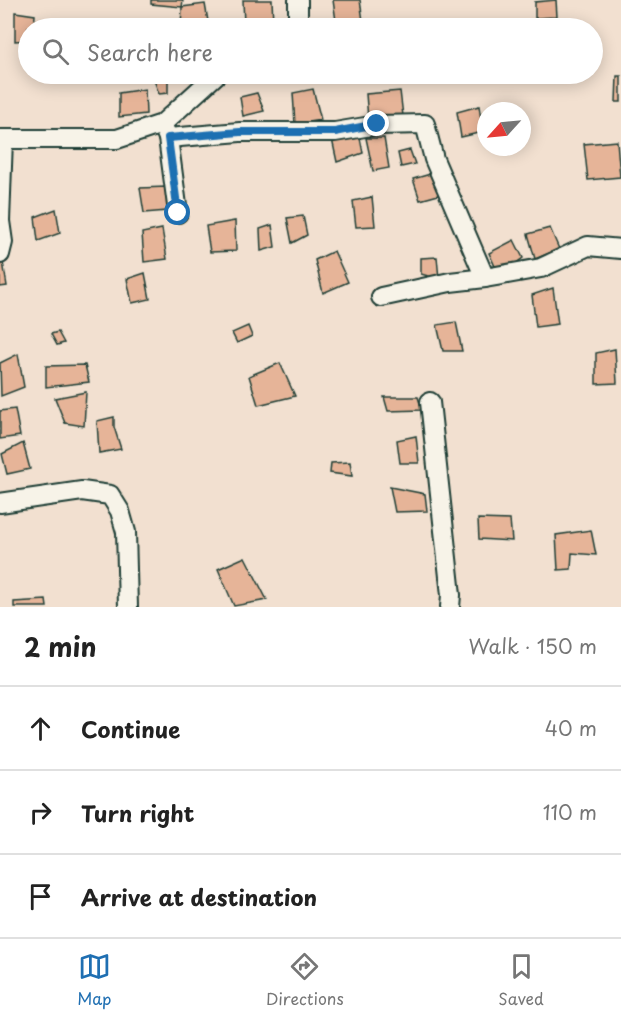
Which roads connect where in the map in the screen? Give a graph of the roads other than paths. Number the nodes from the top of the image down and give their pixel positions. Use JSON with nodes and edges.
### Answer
{"nodes":[{"id":1,"x":298,"y":0,"type":"edge"},
{"id":2,"x":298,"y":18,"type":"edge"},
{"id":3,"x":208,"y":84,"type":"edge"},
{"id":4,"x":165,"y":131,"type":"junction"},
{"id":5,"x":2,"y":139,"type":"edge"},
{"id":6,"x":178,"y":213,"type":"dead end"},
{"id":7,"x":621,"y":249,"type":"edge"},
{"id":8,"x":0,"y":254,"type":"edge"},
{"id":9,"x":484,"y":278,"type":"junction"},
{"id":10,"x":381,"y":297,"type":"dead end"},
{"id":11,"x":430,"y":402,"type":"dead end"},
{"id":12,"x":0,"y":503,"type":"edge"},
{"id":13,"x":128,"y":607,"type":"edge"},
{"id":14,"x":450,"y":607,"type":"edge"}],
"edges":[{"from":1,"to":2,"type":"street"},
{"from":3,"to":4,"type":"street"},
{"from":4,"to":5,"type":"street"},
{"from":4,"to":6,"type":"street"},
{"from":4,"to":9,"type":"street"},
{"from":5,"to":8,"type":"street"},
{"from":7,"to":9,"type":"street"},
{"from":9,"to":10,"type":"street"},
{"from":11,"to":14,"type":"street"},
{"from":12,"to":13,"type":"street"}]}
